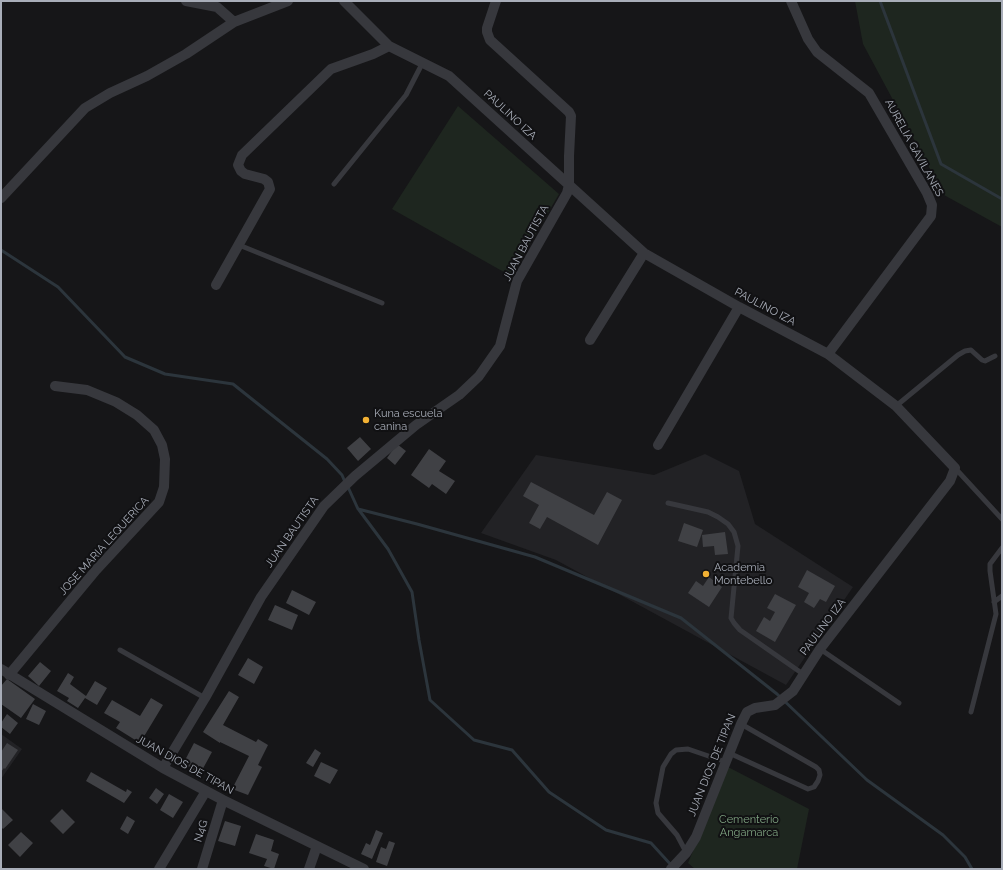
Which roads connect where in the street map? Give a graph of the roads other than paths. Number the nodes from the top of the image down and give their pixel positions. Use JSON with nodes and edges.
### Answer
{"nodes":[{"id":1,"x":186,"y":1,"type":"edge"},
{"id":2,"x":288,"y":1,"type":"edge"},
{"id":3,"x":344,"y":1,"type":"edge"},
{"id":4,"x":496,"y":1,"type":"edge"},
{"id":5,"x":791,"y":1,"type":"edge"},
{"id":6,"x":234,"y":22,"type":"junction"},
{"id":7,"x":389,"y":46,"type":"junction"},
{"id":8,"x":423,"y":62,"type":"junction"},
{"id":9,"x":334,"y":184,"type":"dead end"},
{"id":10,"x":568,"y":185,"type":"junction"},
{"id":11,"x":1,"y":198,"type":"edge"},
{"id":12,"x":239,"y":245,"type":"junction"},
{"id":13,"x":644,"y":253,"type":"junction"},
{"id":14,"x":216,"y":285,"type":"dead end"},
{"id":15,"x":382,"y":302,"type":"dead end"},
{"id":16,"x":740,"y":307,"type":"junction"},
{"id":17,"x":590,"y":340,"type":"dead end"},
{"id":18,"x":828,"y":354,"type":"junction"},
{"id":19,"x":995,"y":356,"type":"dead end"},
{"id":20,"x":55,"y":386,"type":"dead end"},
{"id":21,"x":896,"y":406,"type":"junction"},
{"id":22,"x":658,"y":445,"type":"dead end"},
{"id":23,"x":955,"y":468,"type":"junction"},
{"id":24,"x":668,"y":503,"type":"dead end"},
{"id":25,"x":1002,"y":519,"type":"edge"},
{"id":26,"x":1002,"y":548,"type":"edge"},
{"id":27,"x":1002,"y":596,"type":"edge"},
{"id":28,"x":994,"y":602,"type":"junction"},
{"id":29,"x":820,"y":649,"type":"junction"},
{"id":30,"x":120,"y":650,"type":"dead end"},
{"id":31,"x":5,"y":672,"type":"edge"},
{"id":32,"x":803,"y":674,"type":"junction"},
{"id":33,"x":793,"y":691,"type":"joint"},
{"id":34,"x":205,"y":698,"type":"junction"},
{"id":35,"x":900,"y":703,"type":"dead end"},
{"id":36,"x":971,"y":712,"type":"dead end"},
{"id":37,"x":741,"y":724,"type":"junction"},
{"id":38,"x":728,"y":758,"type":"junction"},
{"id":39,"x":163,"y":768,"type":"junction"},
{"id":40,"x":206,"y":791,"type":"junction"},
{"id":41,"x":223,"y":800,"type":"junction"},
{"id":42,"x":318,"y":846,"type":"junction"},
{"id":43,"x":686,"y":853,"type":"junction"},
{"id":44,"x":159,"y":869,"type":"edge"},
{"id":45,"x":202,"y":869,"type":"edge"},
{"id":46,"x":309,"y":869,"type":"edge"},
{"id":47,"x":364,"y":869,"type":"edge"},
{"id":48,"x":671,"y":869,"type":"edge"}],
"edges":[{"from":1,"to":6,"type":"street"},
{"from":2,"to":6,"type":"street"},
{"from":3,"to":7,"type":"street","name":"PAULINO IZA"},
{"from":4,"to":10,"type":"street","name":"JUAN BAUTISTA"},
{"from":5,"to":18,"type":"street","name":"AURELIA GAVILANES"},
{"from":6,"to":11,"type":"street"},
{"from":7,"to":8,"type":"street","name":"PAULINO IZA"},
{"from":7,"to":12,"type":"street"},
{"from":8,"to":9,"type":"lane"},
{"from":8,"to":10,"type":"street","name":"PAULINO IZA"},
{"from":10,"to":13,"type":"street","name":"PAULINO IZA"},
{"from":10,"to":34,"type":"street","name":"JUAN BAUTISTA"},
{"from":12,"to":14,"type":"street"},
{"from":12,"to":15,"type":"lane"},
{"from":13,"to":16,"type":"street","name":"PAULINO IZA"},
{"from":13,"to":17,"type":"street"},
{"from":16,"to":18,"type":"street","name":"PAULINO IZA"},
{"from":16,"to":22,"type":"street"},
{"from":18,"to":21,"type":"street","name":"PAULINO IZA"},
{"from":19,"to":21,"type":"lane"},
{"from":20,"to":31,"type":"street","name":"JOSE MARIA LEQUERICA"},
{"from":21,"to":23,"type":"street","name":"PAULINO IZA"},
{"from":23,"to":25,"type":"lane"},
{"from":23,"to":29,"type":"street","name":"PAULINO IZA"},
{"from":24,"to":32,"type":"lane"},
{"from":26,"to":28,"type":"lane"},
{"from":27,"to":28,"type":"lane"},
{"from":28,"to":36,"type":"lane"},
{"from":29,"to":32,"type":"street","name":"PAULINO IZA"},
{"from":29,"to":35,"type":"lane"},
{"from":30,"to":34,"type":"lane"},
{"from":31,"to":39,"type":"street","name":"JUAN DIOS DE TIPAN"},
{"from":32,"to":33,"type":"street","name":"PAULINO IZA"},
{"from":33,"to":37,"type":"street","name":"JUAN DIOS DE TIPAN"},
{"from":34,"to":39,"type":"street","name":"JUAN BAUTISTA"},
{"from":37,"to":38,"type":"street","name":"JUAN DIOS DE TIPAN"},
{"from":37,"to":38,"type":"lane"},
{"from":38,"to":43,"type":"street","name":"JUAN DIOS DE TIPAN"},
{"from":38,"to":43,"type":"lane"},
{"from":39,"to":40,"type":"street","name":"JUAN DIOS DE TIPAN"},
{"from":40,"to":41,"type":"street","name":"JUAN DIOS DE TIPAN"},
{"from":40,"to":44,"type":"street"},
{"from":41,"to":42,"type":"street","name":"JUAN DIOS DE TIPAN"},
{"from":41,"to":45,"type":"street","name":"N4G"},
{"from":42,"to":46,"type":"street"},
{"from":42,"to":47,"type":"street","name":"JUAN DIOS DE TIPAN"},
{"from":43,"to":48,"type":"street","name":"JUAN DIOS DE TIPAN"}]}
